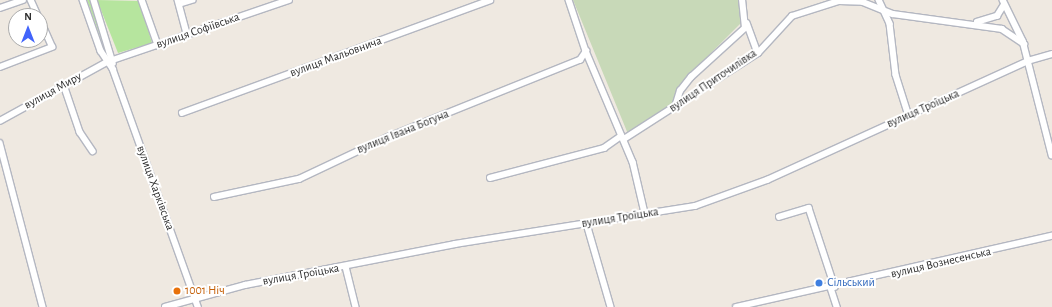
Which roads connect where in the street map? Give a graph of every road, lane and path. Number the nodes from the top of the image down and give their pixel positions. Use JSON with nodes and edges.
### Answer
{"nodes":[{"id":1,"x":23,"y":0,"type":"edge"},
{"id":2,"x":83,"y":0,"type":"edge"},
{"id":3,"x":94,"y":0,"type":"edge"},
{"id":4,"x":142,"y":0,"type":"edge"},
{"id":5,"x":192,"y":0,"type":"edge"},
{"id":6,"x":289,"y":0,"type":"edge"},
{"id":7,"x":490,"y":0,"type":"edge"},
{"id":8,"x":569,"y":0,"type":"edge"},
{"id":9,"x":742,"y":0,"type":"edge"},
{"id":10,"x":844,"y":0,"type":"edge"},
{"id":11,"x":879,"y":0,"type":"edge"},
{"id":12,"x":179,"y":2,"type":"edge"},
{"id":13,"x":275,"y":2,"type":"edge"},
{"id":14,"x":1003,"y":3,"type":"edge"},
{"id":15,"x":0,"y":8,"type":"edge"},
{"id":16,"x":885,"y":10,"type":"junction"},
{"id":17,"x":747,"y":22,"type":"junction"},
{"id":18,"x":973,"y":23,"type":"junction"},
{"id":19,"x":187,"y":34,"type":"junction"},
{"id":20,"x":48,"y":38,"type":"edge"},
{"id":21,"x":1024,"y":44,"type":"junction"},
{"id":22,"x":158,"y":45,"type":"junction"},
{"id":23,"x":586,"y":51,"type":"junction"},
{"id":24,"x":758,"y":53,"type":"junction"},
{"id":25,"x":1052,"y":54,"type":"edge"},
{"id":26,"x":110,"y":61,"type":"junction"},
{"id":27,"x":1028,"y":61,"type":"junction"},
{"id":28,"x":0,"y":67,"type":"edge"},
{"id":29,"x":64,"y":85,"type":"junction"},
{"id":30,"x":675,"y":107,"type":"junction"},
{"id":31,"x":182,"y":113,"type":"dead end"},
{"id":32,"x":909,"y":116,"type":"junction"},
{"id":33,"x":0,"y":121,"type":"edge"},
{"id":34,"x":623,"y":137,"type":"junction"},
{"id":35,"x":0,"y":143,"type":"edge"},
{"id":36,"x":93,"y":152,"type":"dead end"},
{"id":37,"x":1052,"y":155,"type":"edge"},
{"id":38,"x":0,"y":170,"type":"edge"},
{"id":39,"x":8,"y":170,"type":"junction"},
{"id":40,"x":490,"y":178,"type":"dead end"},
{"id":41,"x":214,"y":198,"type":"dead end"},
{"id":42,"x":645,"y":213,"type":"junction"},
{"id":43,"x":779,"y":218,"type":"dead end"},
{"id":44,"x":588,"y":224,"type":"junction"},
{"id":45,"x":1052,"y":236,"type":"edge"},
{"id":46,"x":346,"y":267,"type":"junction"},
{"id":47,"x":833,"y":288,"type":"junction"},
{"id":48,"x":196,"y":299,"type":"junction"},
{"id":49,"x":750,"y":306,"type":"edge"},
{"id":50,"x":43,"y":307,"type":"edge"},
{"id":51,"x":165,"y":307,"type":"edge"},
{"id":52,"x":198,"y":307,"type":"edge"},
{"id":53,"x":356,"y":307,"type":"edge"},
{"id":54,"x":611,"y":307,"type":"edge"},
{"id":55,"x":736,"y":307,"type":"edge"},
{"id":56,"x":837,"y":307,"type":"edge"}],
"edges":[{"from":1,"to":15,"type":"street"},
{"from":2,"to":26,"type":"street","name":"вулиця Харківська"},
{"from":3,"to":26,"type":"street","name":"вулиця Харківська"},
{"from":4,"to":22,"type":"street"},
{"from":5,"to":12,"type":"street"},
{"from":6,"to":13,"type":"street","name":"вулиця Софіївська"},
{"from":7,"to":31,"type":"street","name":"вулиця Мальовнича"},
{"from":8,"to":23,"type":"street"},
{"from":9,"to":17,"type":"street"},
{"from":10,"to":16,"type":"street","name":"вулиця Приточилівка"},
{"from":10,"to":24,"type":"street","name":"вулиця Приточилівка"},
{"from":11,"to":16,"type":"street"},
{"from":12,"to":19,"type":"street"},
{"from":13,"to":19,"type":"street","name":"вулиця Софіївська"},
{"from":14,"to":18,"type":"street"},
{"from":14,"to":21,"type":"street"},
{"from":16,"to":18,"type":"street","name":"вулиця Приточилівка"},
{"from":16,"to":32,"type":"street"},
{"from":17,"to":24,"type":"street"},
{"from":17,"to":30,"type":"street"},
{"from":18,"to":21,"type":"street","name":"вулиця Приточилівка"},
{"from":19,"to":22,"type":"street","name":"вулиця Софіївська"},
{"from":20,"to":28,"type":"street"},
{"from":21,"to":27,"type":"street"},
{"from":22,"to":26,"type":"street","name":"вулиця Софіївська"},
{"from":23,"to":34,"type":"street"},
{"from":23,"to":41,"type":"street","name":"вулиця Івана Богуна"},
{"from":24,"to":30,"type":"street","name":"вулиця Приточилівка"},
{"from":25,"to":27,"type":"street","name":"вулиця Троїцька"},
{"from":26,"to":29,"type":"street","name":"вулиця Миру"},
{"from":26,"to":48,"type":"street","name":"вулиця Харківська"},
{"from":27,"to":32,"type":"street","name":"вулиця Троїцька"},
{"from":27,"to":37,"type":"street"},
{"from":29,"to":33,"type":"street","name":"вулиця Миру"},
{"from":29,"to":36,"type":"street"},
{"from":30,"to":34,"type":"street","name":"вулиця Приточилівка"},
{"from":32,"to":42,"type":"street","name":"вулиця Троїцька"},
{"from":34,"to":40,"type":"street","name":"вулиця Приточилівка"},
{"from":34,"to":42,"type":"street"},
{"from":35,"to":39,"type":"street"},
{"from":38,"to":39,"type":"street"},
{"from":39,"to":50,"type":"street"},
{"from":42,"to":44,"type":"street","name":"вулиця Троїцька"},
{"from":43,"to":47,"type":"street"},
{"from":44,"to":46,"type":"street","name":"вулиця Троїцька"},
{"from":44,"to":54,"type":"street"},
{"from":45,"to":47,"type":"street","name":"вулиця Вознесенська"},
{"from":46,"to":48,"type":"street","name":"вулиця Троїцька"},
{"from":46,"to":53,"type":"street"},
{"from":47,"to":49,"type":"street","name":"вулиця Вознесенська"},
{"from":47,"to":56,"type":"street"},
{"from":48,"to":51,"type":"street","name":"вулиця Троїцька"},
{"from":48,"to":52,"type":"street","name":"вулиця Харківська"},
{"from":49,"to":55,"type":"street","name":"вулиця Вознесенська"}]}
